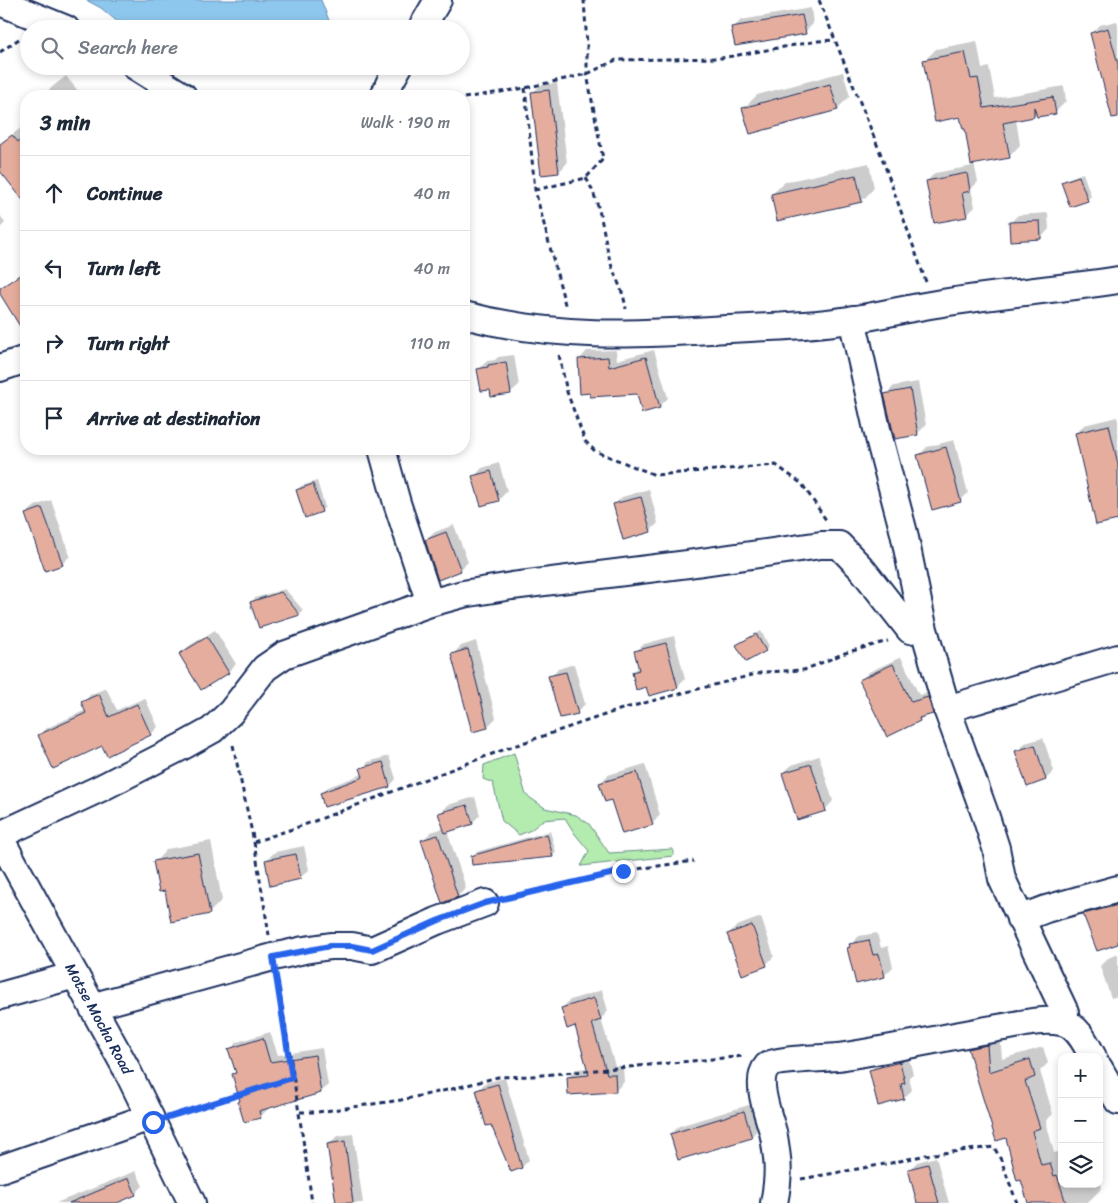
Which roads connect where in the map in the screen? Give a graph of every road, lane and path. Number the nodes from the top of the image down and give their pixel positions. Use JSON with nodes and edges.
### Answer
{"nodes":[{"id":1,"x":438,"y":0,"type":"edge"},
{"id":2,"x":584,"y":0,"type":"edge"},
{"id":3,"x":819,"y":0,"type":"edge"},
{"id":4,"x":0,"y":2,"type":"edge"},
{"id":5,"x":44,"y":20,"type":"edge"},
{"id":6,"x":426,"y":20,"type":"edge"},
{"id":7,"x":20,"y":38,"type":"edge"},
{"id":8,"x":835,"y":40,"type":"junction"},
{"id":9,"x":0,"y":52,"type":"edge"},
{"id":10,"x":586,"y":74,"type":"junction"},
{"id":11,"x":149,"y":75,"type":"edge"},
{"id":12,"x":394,"y":75,"type":"edge"},
{"id":13,"x":525,"y":88,"type":"junction"},
{"id":14,"x":173,"y":90,"type":"edge"},
{"id":15,"x":386,"y":90,"type":"edge"},
{"id":16,"x":470,"y":97,"type":"edge"},
{"id":17,"x":586,"y":178,"type":"junction"},
{"id":18,"x":535,"y":190,"type":"junction"},
{"id":19,"x":1117,"y":285,"type":"edge"},
{"id":20,"x":931,"y":305,"type":"junction"},
{"id":21,"x":470,"y":316,"type":"edge"},
{"id":22,"x":854,"y":319,"type":"junction"},
{"id":23,"x":565,"y":333,"type":"junction"},
{"id":24,"x":630,"y":334,"type":"junction"},
{"id":25,"x":20,"y":361,"type":"edge"},
{"id":26,"x":0,"y":368,"type":"edge"},
{"id":27,"x":384,"y":455,"type":"edge"},
{"id":28,"x":839,"y":545,"type":"junction"},
{"id":29,"x":430,"y":603,"type":"junction"},
{"id":30,"x":917,"y":628,"type":"junction"},
{"id":31,"x":1118,"y":658,"type":"edge"},
{"id":32,"x":947,"y":709,"type":"junction"},
{"id":33,"x":231,"y":712,"type":"junction"},
{"id":34,"x":0,"y":837,"type":"edge"},
{"id":35,"x":254,"y":842,"type":"junction"},
{"id":36,"x":694,"y":862,"type":"dead end"},
{"id":37,"x":1118,"y":889,"type":"edge"},
{"id":38,"x":485,"y":903,"type":"joint"},
{"id":39,"x":1020,"y":919,"type":"junction"},
{"id":40,"x":273,"y":957,"type":"junction"},
{"id":41,"x":75,"y":975,"type":"junction"},
{"id":42,"x":0,"y":996,"type":"edge"},
{"id":43,"x":93,"y":1008,"type":"junction"},
{"id":44,"x":1063,"y":1022,"type":"junction"},
{"id":45,"x":1091,"y":1053,"type":"edge"},
{"id":46,"x":768,"y":1065,"type":"junction"},
{"id":47,"x":1103,"y":1075,"type":"edge"},
{"id":48,"x":292,"y":1078,"type":"junction"},
{"id":49,"x":1118,"y":1101,"type":"edge"},
{"id":50,"x":300,"y":1112,"type":"junction"},
{"id":51,"x":151,"y":1120,"type":"junction"},
{"id":52,"x":0,"y":1169,"type":"edge"},
{"id":53,"x":776,"y":1192,"type":"edge"},
{"id":54,"x":192,"y":1203,"type":"edge"},
{"id":55,"x":312,"y":1203,"type":"edge"},
{"id":56,"x":1017,"y":1203,"type":"edge"}],
"edges":[{"from":1,"to":6,"type":"street"},
{"from":2,"to":10,"type":"path"},
{"from":3,"to":8,"type":"path"},
{"from":4,"to":5,"type":"street"},
{"from":7,"to":9,"type":"path"},
{"from":8,"to":10,"type":"path"},
{"from":8,"to":20,"type":"path"},
{"from":10,"to":13,"type":"path"},
{"from":10,"to":17,"type":"path"},
{"from":11,"to":14,"type":"street"},
{"from":12,"to":15,"type":"street"},
{"from":13,"to":16,"type":"path"},
{"from":13,"to":18,"type":"path"},
{"from":17,"to":18,"type":"path"},
{"from":17,"to":24,"type":"path"},
{"from":18,"to":23,"type":"path"},
{"from":19,"to":20,"type":"street"},
{"from":20,"to":22,"type":"street"},
{"from":21,"to":23,"type":"street"},
{"from":22,"to":24,"type":"street"},
{"from":22,"to":30,"type":"street"},
{"from":23,"to":24,"type":"street"},
{"from":23,"to":28,"type":"path"},
{"from":25,"to":26,"type":"street"},
{"from":27,"to":29,"type":"street"},
{"from":28,"to":29,"type":"street"},
{"from":28,"to":30,"type":"street"},
{"from":29,"to":33,"type":"street"},
{"from":30,"to":32,"type":"street"},
{"from":30,"to":35,"type":"path"},
{"from":31,"to":32,"type":"street"},
{"from":32,"to":39,"type":"street"},
{"from":33,"to":34,"type":"street"},
{"from":33,"to":35,"type":"path"},
{"from":34,"to":41,"type":"street","name":"Motse Mocha Road"},
{"from":35,"to":40,"type":"path"},
{"from":36,"to":38,"type":"path"},
{"from":37,"to":39,"type":"street"},
{"from":38,"to":40,"type":"street"},
{"from":39,"to":44,"type":"street"},
{"from":40,"to":43,"type":"street"},
{"from":40,"to":48,"type":"path"},
{"from":41,"to":42,"type":"street"},
{"from":41,"to":43,"type":"street","name":"Motse Mocha Road"},
{"from":43,"to":51,"type":"street","name":"Motse Mocha Road"},
{"from":44,"to":45,"type":"street"},
{"from":44,"to":46,"type":"street"},
{"from":46,"to":50,"type":"path"},
{"from":46,"to":53,"type":"street"},
{"from":47,"to":49,"type":"street"},
{"from":48,"to":50,"type":"path"},
{"from":48,"to":51,"type":"path"},
{"from":50,"to":55,"type":"path"},
{"from":51,"to":52,"type":"street"},
{"from":51,"to":54,"type":"street","name":"Motse Mocha Road"},
{"from":53,"to":56,"type":"path"}]}
